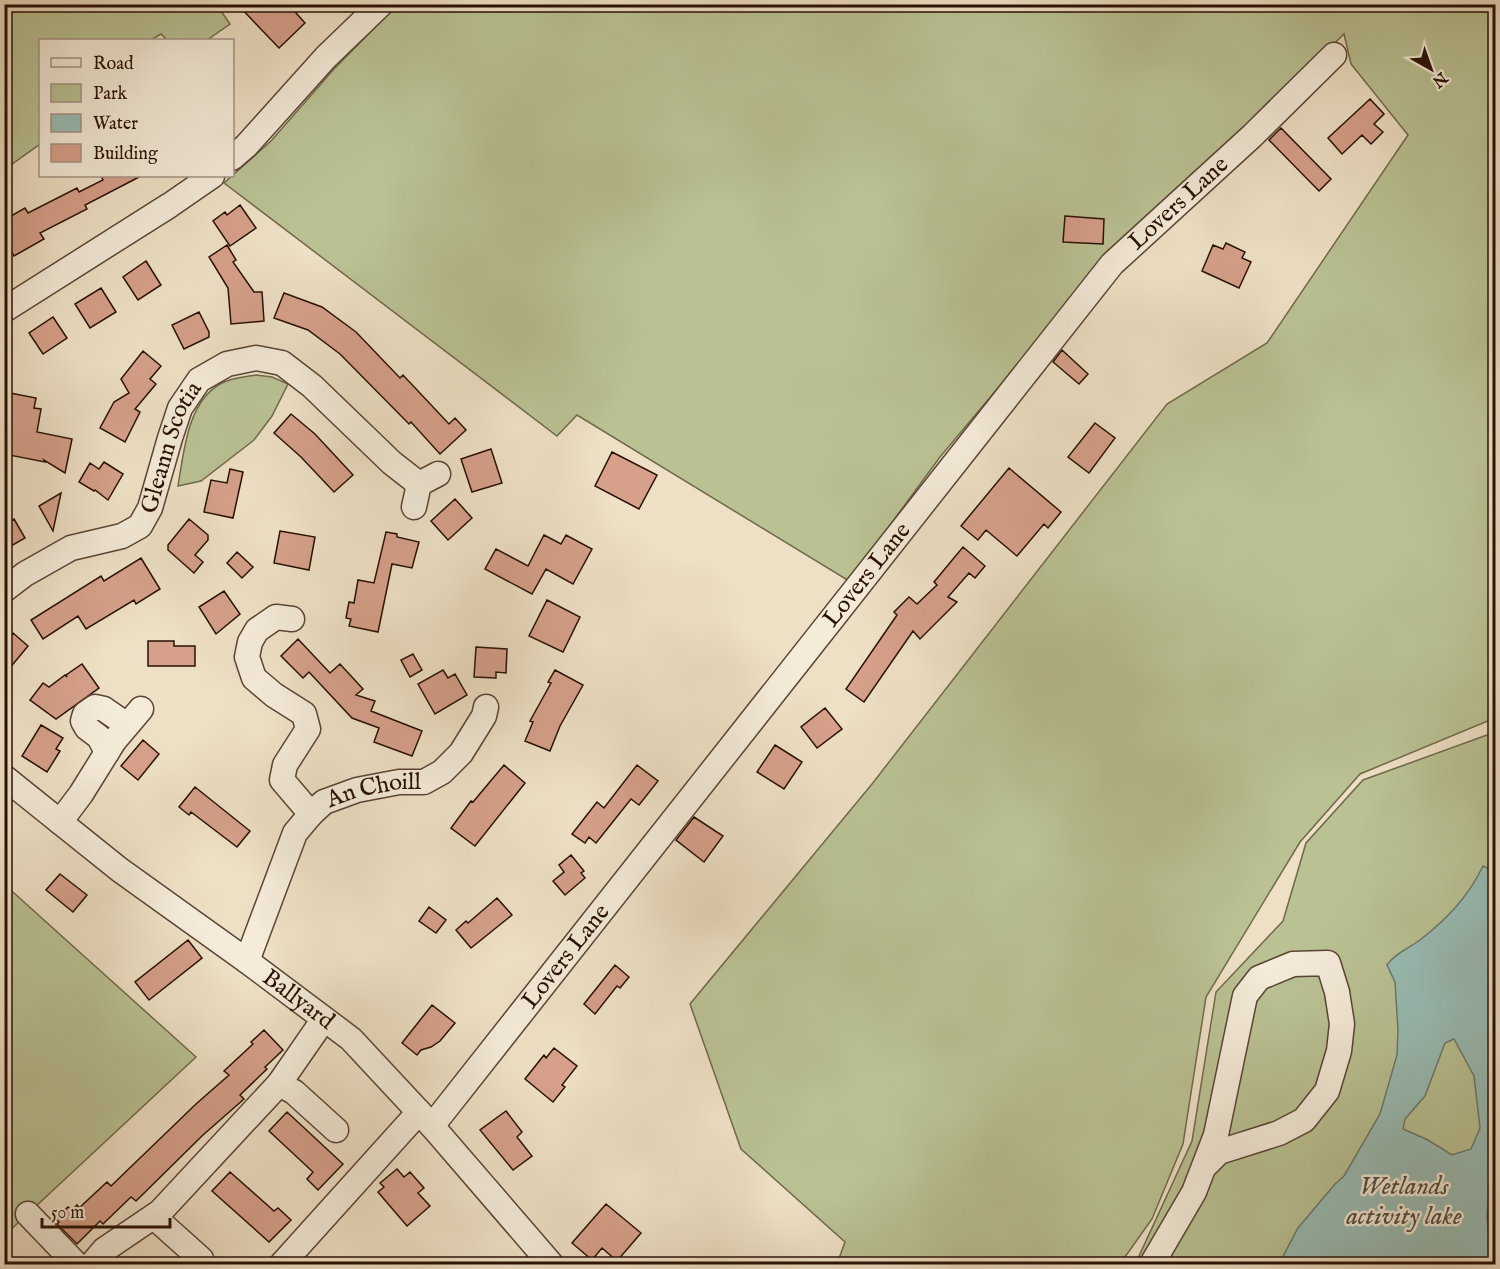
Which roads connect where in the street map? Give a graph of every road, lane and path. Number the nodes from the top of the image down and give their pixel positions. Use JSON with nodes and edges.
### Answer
{"nodes":[{"id":1,"x":381,"y":4,"type":"edge"},
{"id":2,"x":1334,"y":55,"type":"dead end"},
{"id":3,"x":234,"y":156,"type":"edge"},
{"id":4,"x":211,"y":177,"type":"edge"},
{"id":5,"x":4,"y":310,"type":"edge"},
{"id":6,"x":423,"y":488,"type":"dead end"},
{"id":7,"x":4,"y":590,"type":"edge"},
{"id":8,"x":292,"y":619,"type":"dead end"},
{"id":9,"x":492,"y":714,"type":"dead end"},
{"id":10,"x":107,"y":752,"type":"junction"},
{"id":11,"x":4,"y":777,"type":"edge"},
{"id":12,"x":310,"y":814,"type":"junction"},
{"id":13,"x":60,"y":822,"type":"junction"},
{"id":14,"x":247,"y":961,"type":"junction"},
{"id":15,"x":324,"y":1020,"type":"junction"},
{"id":16,"x":279,"y":1084,"type":"junction"},
{"id":17,"x":426,"y":1119,"type":"junction"},
{"id":18,"x":336,"y":1130,"type":"dead end"},
{"id":19,"x":1204,"y":1167,"type":"junction"},
{"id":20,"x":28,"y":1214,"type":"dead end"},
{"id":21,"x":154,"y":1217,"type":"junction"},
{"id":22,"x":201,"y":1259,"type":"dead end"},
{"id":23,"x":75,"y":1264,"type":"edge"},
{"id":24,"x":92,"y":1264,"type":"edge"},
{"id":25,"x":282,"y":1264,"type":"edge"},
{"id":26,"x":551,"y":1264,"type":"edge"},
{"id":27,"x":1152,"y":1264,"type":"edge"}],
"edges":[{"from":1,"to":3,"type":"street"},
{"from":2,"to":17,"type":"street","name":"Lovers Lane"},
{"from":4,"to":5,"type":"street"},
{"from":6,"to":7,"type":"street","name":"Gleann Scotia"},
{"from":8,"to":12,"type":"street","name":"An Choill"},
{"from":9,"to":12,"type":"street","name":"An Choill"},
{"from":10,"to":10,"type":"street"},
{"from":10,"to":13,"type":"street"},
{"from":11,"to":13,"type":"street","name":"Ballyard"},
{"from":12,"to":14,"type":"street","name":"An Choill"},
{"from":13,"to":14,"type":"street","name":"Ballyard"},
{"from":14,"to":15,"type":"street","name":"Ballyard"},
{"from":15,"to":16,"type":"street"},
{"from":15,"to":17,"type":"street","name":"Ballyard"},
{"from":16,"to":18,"type":"street"},
{"from":16,"to":21,"type":"street"},
{"from":17,"to":25,"type":"street","name":"Lovers Lane"},
{"from":17,"to":26,"type":"street","name":"Ballyard"},
{"from":19,"to":19,"type":"street"},
{"from":19,"to":27,"type":"street"},
{"from":20,"to":23,"type":"street"},
{"from":21,"to":22,"type":"street"},
{"from":21,"to":24,"type":"street"}]}
